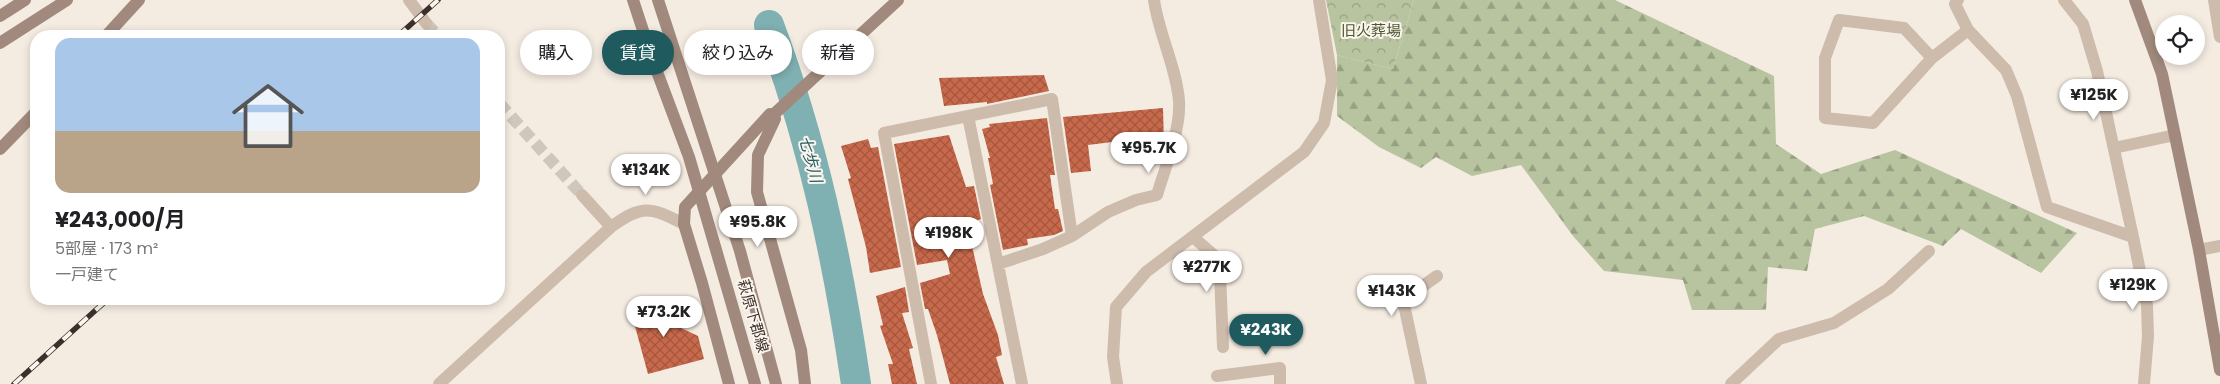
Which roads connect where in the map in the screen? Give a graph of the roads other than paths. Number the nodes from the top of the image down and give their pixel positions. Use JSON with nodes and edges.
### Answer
{"nodes":[{"id":1,"x":25,"y":0,"type":"edge"},
{"id":2,"x":67,"y":0,"type":"edge"},
{"id":3,"x":139,"y":0,"type":"edge"},
{"id":4,"x":409,"y":0,"type":"edge"},
{"id":5,"x":633,"y":0,"type":"edge"},
{"id":6,"x":658,"y":0,"type":"edge"},
{"id":7,"x":898,"y":0,"type":"edge"},
{"id":8,"x":1154,"y":0,"type":"edge"},
{"id":9,"x":1319,"y":0,"type":"edge"},
{"id":10,"x":1958,"y":0,"type":"edge"},
{"id":11,"x":2064,"y":0,"type":"edge"},
{"id":12,"x":2135,"y":0,"type":"edge"},
{"id":13,"x":2214,"y":0,"type":"edge"},
{"id":14,"x":0,"y":16,"type":"edge"},
{"id":15,"x":426,"y":23,"type":"tunnel mouth"},
{"id":16,"x":112,"y":30,"type":"edge"},
{"id":17,"x":1968,"y":30,"type":"junction"},
{"id":18,"x":2220,"y":37,"type":"edge"},
{"id":19,"x":0,"y":43,"type":"edge"},
{"id":20,"x":1932,"y":58,"type":"junction"},
{"id":21,"x":772,"y":116,"type":"junction"},
{"id":22,"x":968,"y":116,"type":"junction"},
{"id":23,"x":30,"y":118,"type":"edge"},
{"id":24,"x":2175,"y":135,"type":"junction"},
{"id":25,"x":2114,"y":148,"type":"junction"},
{"id":26,"x":0,"y":149,"type":"edge"},
{"id":27,"x":582,"y":195,"type":"tunnel mouth"},
{"id":28,"x":684,"y":224,"type":"junction"},
{"id":29,"x":611,"y":227,"type":"junction"},
{"id":30,"x":1072,"y":236,"type":"junction"},
{"id":31,"x":1194,"y":237,"type":"junction"},
{"id":32,"x":2133,"y":237,"type":"junction"},
{"id":33,"x":2220,"y":246,"type":"edge"},
{"id":34,"x":2199,"y":250,"type":"junction"},
{"id":35,"x":1929,"y":251,"type":"dead end"},
{"id":36,"x":998,"y":264,"type":"junction"},
{"id":37,"x":1437,"y":276,"type":"dead end"},
{"id":38,"x":1223,"y":347,"type":"dead end"},
{"id":39,"x":2220,"y":370,"type":"edge"},
{"id":40,"x":1217,"y":376,"type":"dead end"},
{"id":41,"x":439,"y":384,"type":"edge"},
{"id":42,"x":729,"y":384,"type":"edge"},
{"id":43,"x":755,"y":384,"type":"edge"},
{"id":44,"x":776,"y":384,"type":"edge"},
{"id":45,"x":805,"y":384,"type":"edge"},
{"id":46,"x":931,"y":384,"type":"edge"},
{"id":47,"x":1022,"y":384,"type":"edge"},
{"id":48,"x":1117,"y":384,"type":"edge"},
{"id":49,"x":1280,"y":384,"type":"edge"},
{"id":50,"x":1421,"y":384,"type":"edge"},
{"id":51,"x":1731,"y":384,"type":"edge"},
{"id":52,"x":2144,"y":384,"type":"edge"}],
"edges":[{"from":1,"to":14,"type":"street"},
{"from":2,"to":19,"type":"street"},
{"from":3,"to":16,"type":"street"},
{"from":4,"to":15,"type":"street"},
{"from":5,"to":43,"type":"street","name":"萩原下郡線","bridge":true},
{"from":6,"to":44,"type":"street","name":"萩原下郡線","bridge":true},
{"from":7,"to":21,"type":"street"},
{"from":8,"to":30,"type":"street"},
{"from":9,"to":31,"type":"street"},
{"from":10,"to":17,"type":"street"},
{"from":11,"to":25,"type":"street"},
{"from":12,"to":24,"type":"street"},
{"from":13,"to":18,"type":"street"},
{"from":17,"to":20,"type":"street"},
{"from":17,"to":32,"type":"street"},
{"from":20,"to":20,"type":"street"},
{"from":21,"to":28,"type":"street"},
{"from":21,"to":45,"type":"street"},
{"from":22,"to":30,"type":"street"},
{"from":22,"to":36,"type":"street"},
{"from":22,"to":46,"type":"street"},
{"from":23,"to":26,"type":"street"},
{"from":24,"to":25,"type":"street"},
{"from":24,"to":34,"type":"street"},
{"from":25,"to":32,"type":"street"},
{"from":27,"to":29,"type":"street"},
{"from":28,"to":29,"type":"street"},
{"from":28,"to":42,"type":"street"},
{"from":29,"to":41,"type":"street"},
{"from":30,"to":36,"type":"street"},
{"from":31,"to":38,"type":"street"},
{"from":31,"to":48,"type":"street"},
{"from":32,"to":52,"type":"street"},
{"from":33,"to":34,"type":"street"},
{"from":34,"to":39,"type":"street"},
{"from":35,"to":51,"type":"street"},
{"from":36,"to":47,"type":"street"},
{"from":37,"to":50,"type":"street"},
{"from":40,"to":49,"type":"street"}]}
